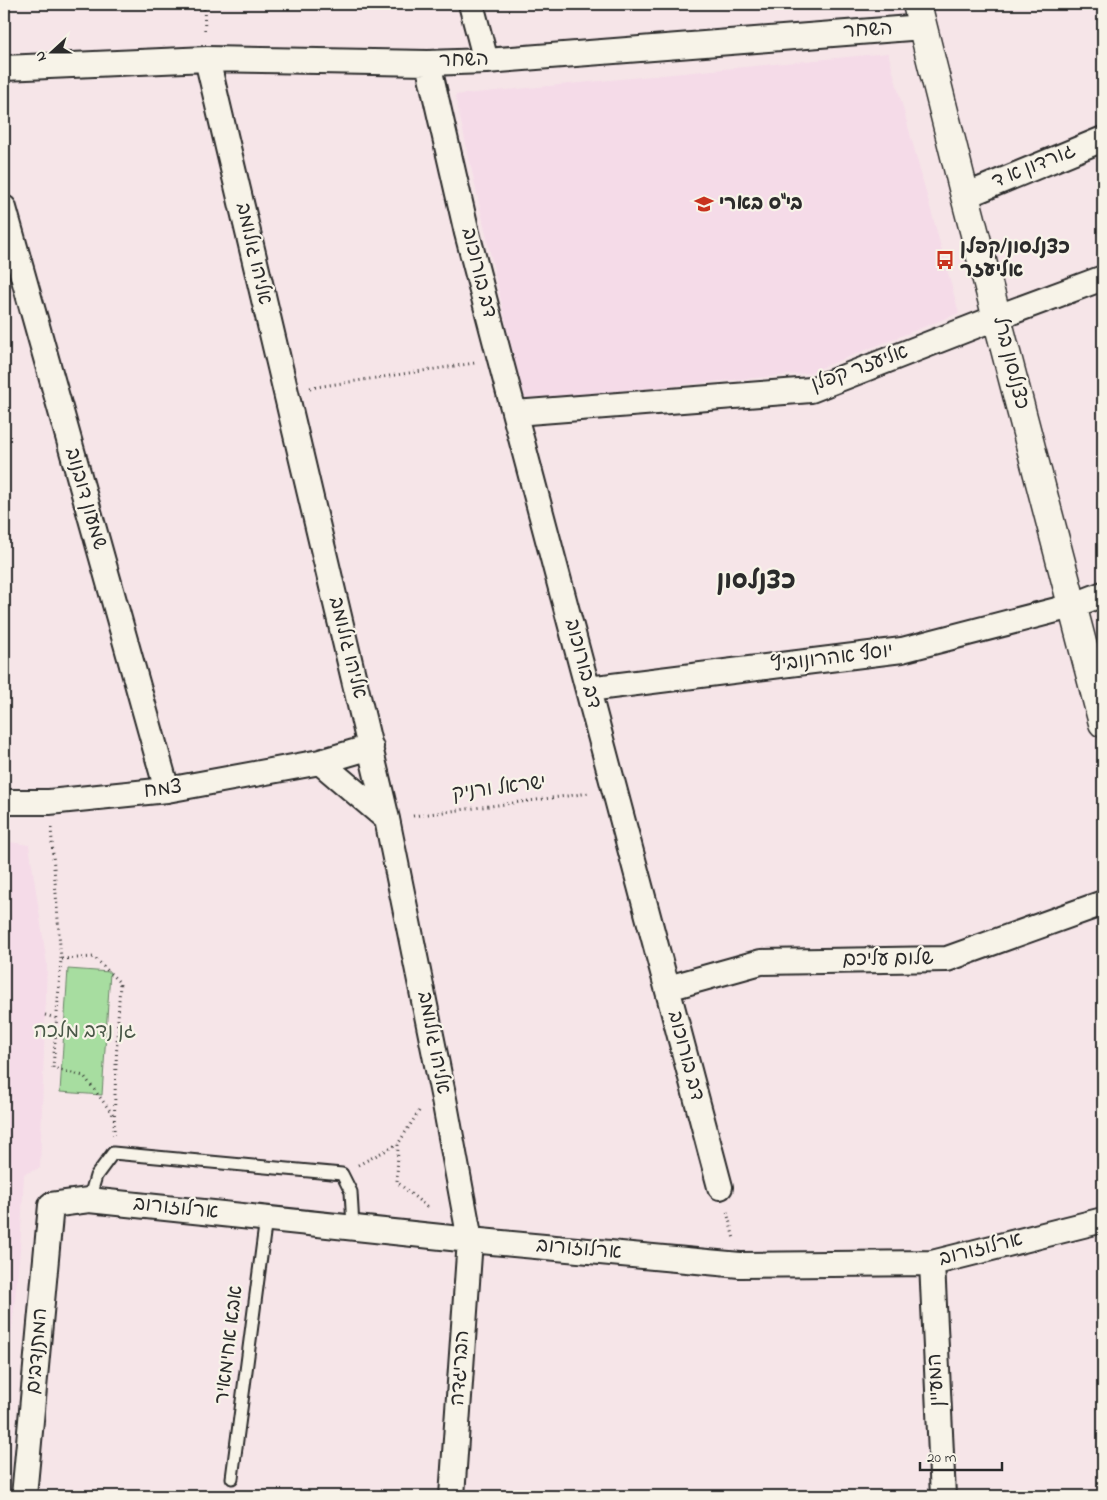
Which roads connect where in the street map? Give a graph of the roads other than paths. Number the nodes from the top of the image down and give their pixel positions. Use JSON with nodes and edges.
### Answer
{"nodes":[{"id":1,"x":471,"y":4,"type":"edge"},
{"id":2,"x":920,"y":15,"type":"edge"},
{"id":3,"x":207,"y":59,"type":"junction"},
{"id":4,"x":486,"y":61,"type":"junction"},
{"id":5,"x":428,"y":63,"type":"junction"},
{"id":6,"x":4,"y":68,"type":"edge"},
{"id":7,"x":1103,"y":139,"type":"edge"},
{"id":8,"x":965,"y":196,"type":"junction"},
{"id":9,"x":4,"y":208,"type":"edge"},
{"id":10,"x":1103,"y":278,"type":"edge"},
{"id":11,"x":998,"y":317,"type":"junction"},
{"id":12,"x":515,"y":413,"type":"junction"},
{"id":13,"x":1103,"y":594,"type":"edge"},
{"id":14,"x":1072,"y":606,"type":"junction"},
{"id":15,"x":588,"y":689,"type":"junction"},
{"id":16,"x":1103,"y":722,"type":"edge"},
{"id":17,"x":371,"y":747,"type":"junction"},
{"id":18,"x":320,"y":762,"type":"junction"},
{"id":19,"x":167,"y":790,"type":"junction"},
{"id":20,"x":4,"y":802,"type":"edge"},
{"id":21,"x":387,"y":819,"type":"junction"},
{"id":22,"x":1103,"y":903,"type":"edge"},
{"id":23,"x":668,"y":988,"type":"junction"},
{"id":24,"x":720,"y":1187,"type":"road end"},
{"id":25,"x":89,"y":1200,"type":"junction"},
{"id":26,"x":51,"y":1205,"type":"joint"},
{"id":27,"x":266,"y":1218,"type":"junction"},
{"id":28,"x":1103,"y":1220,"type":"edge"},
{"id":29,"x":353,"y":1226,"type":"junction"},
{"id":30,"x":470,"y":1240,"type":"junction"},
{"id":31,"x":932,"y":1263,"type":"junction"},
{"id":32,"x":232,"y":1478,"type":"dead end"},
{"id":33,"x":24,"y":1496,"type":"edge"},
{"id":34,"x":452,"y":1496,"type":"edge"},
{"id":35,"x":942,"y":1496,"type":"edge"}],
"edges":[{"from":1,"to":4,"type":"street"},
{"from":2,"to":4,"type":"street","name":"השחר"},
{"from":2,"to":8,"type":"street","name":"כצנלסון ברל"},
{"from":3,"to":5,"type":"street","name":"השחר"},
{"from":3,"to":6,"type":"street","name":"השחר"},
{"from":3,"to":17,"type":"street","name":"אליהו גולומב"},
{"from":4,"to":5,"type":"street","name":"השחר"},
{"from":5,"to":12,"type":"street","name":"דב בורוכוב"},
{"from":7,"to":8,"type":"street","name":"גורדון א ד"},
{"from":8,"to":11,"type":"street","name":"כצנלסון ברל"},
{"from":9,"to":19,"type":"street","name":"שמעון דובנוב"},
{"from":10,"to":11,"type":"street","name":"אליעזר קפלן"},
{"from":11,"to":12,"type":"street","name":"אליעזר קפלן"},
{"from":11,"to":14,"type":"street","name":"כצנלסון ברל"},
{"from":12,"to":15,"type":"street","name":"דב בורוכוב"},
{"from":13,"to":14,"type":"street","name":"יוסף אהרונוביץ"},
{"from":14,"to":15,"type":"street","name":"יוסף אהרונוביץ"},
{"from":14,"to":16,"type":"street","name":"כצנלסון ברל"},
{"from":15,"to":23,"type":"street","name":"דב בורוכוב"},
{"from":17,"to":18,"type":"street","name":"צמח"},
{"from":17,"to":21,"type":"street","name":"אליהו גולומב"},
{"from":18,"to":19,"type":"street","name":"צמח"},
{"from":18,"to":21,"type":"street"},
{"from":19,"to":20,"type":"street","name":"צמח"},
{"from":21,"to":30,"type":"street","name":"אליהו גולומב"},
{"from":22,"to":23,"type":"street","name":"שלום עליכם"},
{"from":23,"to":24,"type":"street","name":"דב בורוכוב"},
{"from":25,"to":26,"type":"street","name":"ארלוזורוב"},
{"from":25,"to":27,"type":"street","name":"ארלוזורוב"},
{"from":25,"to":29,"type":"lane"},
{"from":26,"to":33,"type":"street","name":"המתנדבים"},
{"from":27,"to":29,"type":"street","name":"ארלוזורוב"},
{"from":27,"to":32,"type":"lane","name":"אבא אחימאיר"},
{"from":28,"to":31,"type":"street","name":"ארלוזורוב"},
{"from":29,"to":30,"type":"street","name":"ארלוזורוב"},
{"from":30,"to":31,"type":"street","name":"ארלוזורוב"},
{"from":30,"to":34,"type":"street","name":"הבריגדה"},
{"from":31,"to":35,"type":"street","name":"המעיין"}]}
